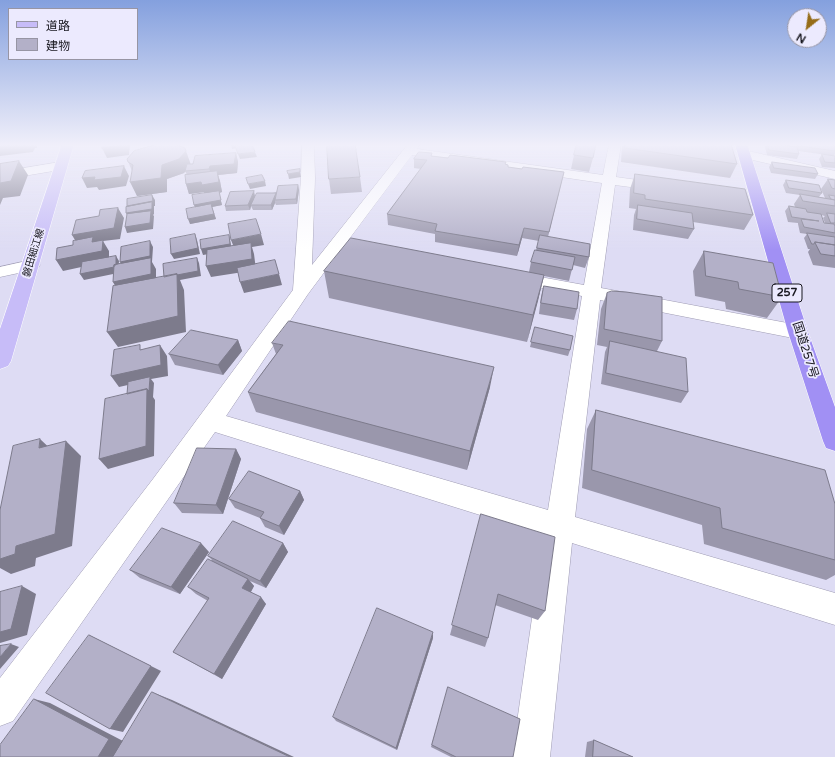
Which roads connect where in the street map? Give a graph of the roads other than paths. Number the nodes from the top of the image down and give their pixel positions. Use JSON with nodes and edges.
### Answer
{"nodes":[{"id":1,"x":56,"y":179,"type":"edge"},
{"id":2,"x":308,"y":179,"type":"edge"},
{"id":3,"x":389,"y":179,"type":"edge"},
{"id":4,"x":605,"y":179,"type":"edge"},
{"id":5,"x":747,"y":179,"type":"edge"},
{"id":6,"x":609,"y":180,"type":"junction"},
{"id":7,"x":671,"y":189,"type":"edge"},
{"id":8,"x":31,"y":265,"type":"junction"},
{"id":9,"x":0,"y":272,"type":"edge"},
{"id":10,"x":499,"y":274,"type":"edge"},
{"id":11,"x":302,"y":290,"type":"junction"},
{"id":12,"x":592,"y":291,"type":"junction"},
{"id":13,"x":798,"y":332,"type":"junction"},
{"id":14,"x":0,"y":361,"type":"edge"},
{"id":15,"x":210,"y":421,"type":"junction"},
{"id":16,"x":835,"y":441,"type":"edge"},
{"id":17,"x":559,"y":525,"type":"junction"},
{"id":18,"x":835,"y":609,"type":"edge"},
{"id":19,"x":0,"y":708,"type":"edge"},
{"id":20,"x":531,"y":757,"type":"edge"}],
"edges":[{"from":1,"to":8,"type":"main road","name":"磐田細江線"},
{"from":2,"to":11,"type":"street"},
{"from":3,"to":11,"type":"street"},
{"from":4,"to":6,"type":"street"},
{"from":5,"to":13,"type":"highway","name":"国道257号","number":"257"},
{"from":6,"to":7,"type":"street"},
{"from":6,"to":12,"type":"street"},
{"from":8,"to":9,"type":"street"},
{"from":8,"to":14,"type":"main road","name":"磐田細江線"},
{"from":10,"to":12,"type":"street"},
{"from":11,"to":15,"type":"street"},
{"from":12,"to":13,"type":"street"},
{"from":12,"to":17,"type":"street"},
{"from":13,"to":16,"type":"highway","name":"国道257号","number":"257"},
{"from":15,"to":17,"type":"street"},
{"from":15,"to":19,"type":"street"},
{"from":17,"to":18,"type":"street"},
{"from":17,"to":20,"type":"street"}]}
